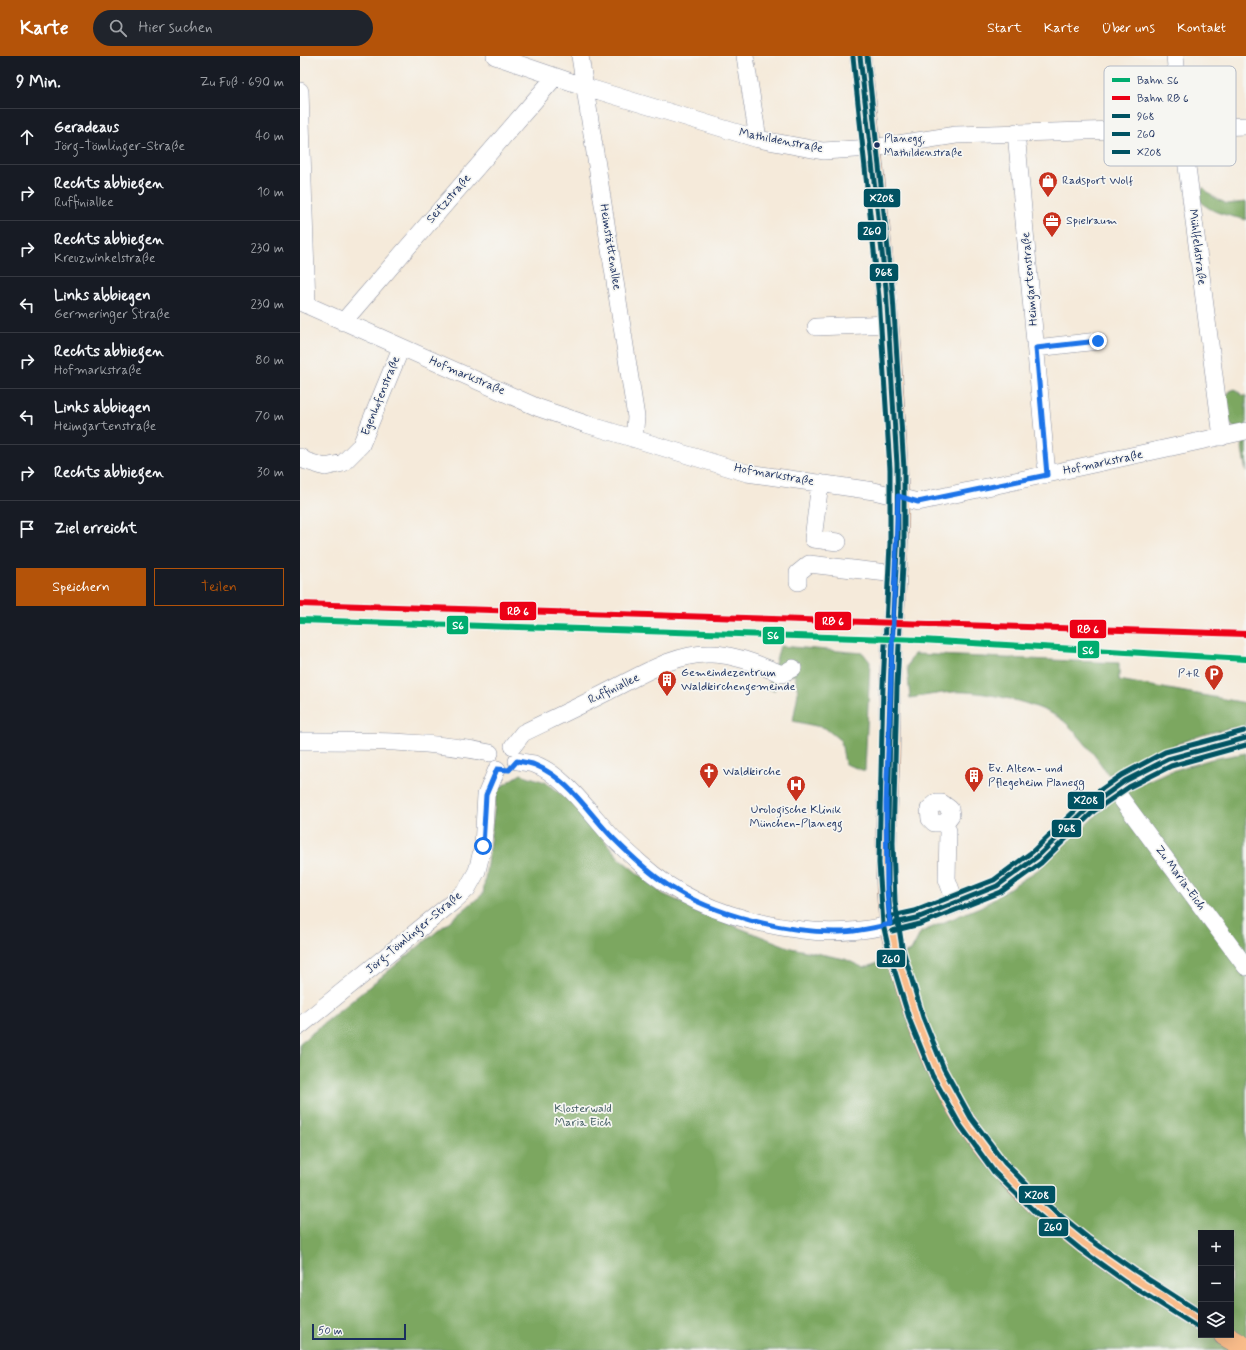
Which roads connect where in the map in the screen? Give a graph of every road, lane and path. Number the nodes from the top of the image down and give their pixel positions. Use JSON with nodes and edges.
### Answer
{"nodes":[{"id":1,"x":495,"y":56,"type":"edge"},
{"id":2,"x":580,"y":56,"type":"edge"},
{"id":3,"x":745,"y":56,"type":"edge"},
{"id":4,"x":860,"y":56,"type":"edge"},
{"id":5,"x":1175,"y":56,"type":"edge"},
{"id":6,"x":1176,"y":66,"type":"edge"},
{"id":7,"x":555,"y":77,"type":"junction"},
{"id":8,"x":586,"y":87,"type":"junction"},
{"id":9,"x":300,"y":91,"type":"edge"},
{"id":10,"x":1236,"y":126,"type":"edge"},
{"id":11,"x":1246,"y":126,"type":"edge"},
{"id":12,"x":1104,"y":130,"type":"edge"},
{"id":13,"x":1016,"y":132,"type":"junction"},
{"id":14,"x":758,"y":139,"type":"junction"},
{"id":15,"x":872,"y":148,"type":"junction"},
{"id":16,"x":1187,"y":166,"type":"edge"},
{"id":17,"x":303,"y":304,"type":"edge"},
{"id":18,"x":343,"y":322,"type":"junction"},
{"id":19,"x":889,"y":324,"type":"junction"},
{"id":20,"x":816,"y":327,"type":"dead end"},
{"id":21,"x":1098,"y":341,"type":"dead end"},
{"id":22,"x":401,"y":348,"type":"junction"},
{"id":23,"x":1036,"y":348,"type":"junction"},
{"id":24,"x":1246,"y":431,"type":"edge"},
{"id":25,"x":1222,"y":437,"type":"junction"},
{"id":26,"x":634,"y":439,"type":"junction"},
{"id":27,"x":300,"y":457,"type":"edge"},
{"id":28,"x":1047,"y":475,"type":"junction"},
{"id":29,"x":820,"y":484,"type":"junction"},
{"id":30,"x":898,"y":496,"type":"junction"},
{"id":31,"x":838,"y":542,"type":"dead end"},
{"id":32,"x":896,"y":574,"type":"junction"},
{"id":33,"x":798,"y":582,"type":"dead end"},
{"id":34,"x":793,"y":668,"type":"dead end"},
{"id":35,"x":1245,"y":736,"type":"edge"},
{"id":36,"x":300,"y":741,"type":"edge"},
{"id":37,"x":490,"y":753,"type":"junction"},
{"id":38,"x":515,"y":754,"type":"junction"},
{"id":39,"x":497,"y":769,"type":"junction"},
{"id":40,"x":1114,"y":789,"type":"junction"},
{"id":41,"x":945,"y":823,"type":"dead end"},
{"id":42,"x":956,"y":904,"type":"junction"},
{"id":43,"x":890,"y":924,"type":"junction"},
{"id":44,"x":1246,"y":967,"type":"edge"},
{"id":45,"x":300,"y":1026,"type":"edge"},
{"id":46,"x":1198,"y":1319,"type":"edge"},
{"id":47,"x":1229,"y":1338,"type":"edge"},
{"id":48,"x":1246,"y":1348,"type":"edge"}],
"edges":[{"from":1,"to":7,"type":"street","name":"Mathildenstraße"},
{"from":2,"to":8,"type":"street","name":"Heimstättenallee"},
{"from":3,"to":14,"type":"street"},
{"from":4,"to":15,"type":"main road"},
{"from":5,"to":6,"type":"street","name":"Mühlfeldstraße"},
{"from":7,"to":8,"type":"street","name":"Mathildenstraße"},
{"from":7,"to":18,"type":"street","name":"Seitzstraße"},
{"from":8,"to":14,"type":"street","name":"Mathildenstraße"},
{"from":8,"to":26,"type":"street","name":"Heimstättenallee"},
{"from":9,"to":17,"type":"street"},
{"from":10,"to":11,"type":"street","name":"Mathildenstraße"},
{"from":12,"to":13,"type":"street","name":"Mathildenstraße"},
{"from":13,"to":15,"type":"street","name":"Mathildenstraße"},
{"from":13,"to":23,"type":"street","name":"Heimgartenstraße"},
{"from":14,"to":15,"type":"street","name":"Mathildenstraße"},
{"from":15,"to":19,"type":"main road"},
{"from":16,"to":25,"type":"street","name":"Mühlfeldstraße"},
{"from":17,"to":18,"type":"street","name":"Hofmarkstraße"},
{"from":18,"to":22,"type":"street","name":"Hofmarkstraße"},
{"from":19,"to":20,"type":"street"},
{"from":19,"to":30,"type":"main road"},
{"from":21,"to":23,"type":"street"},
{"from":22,"to":26,"type":"street","name":"Hofmarkstraße"},
{"from":22,"to":27,"type":"street","name":"Egenhofenstraße"},
{"from":23,"to":28,"type":"street","name":"Heimgartenstraße"},
{"from":24,"to":25,"type":"street","name":"Hofmarkstraße"},
{"from":25,"to":28,"type":"street","name":"Hofmarkstraße"},
{"from":26,"to":29,"type":"street","name":"Hofmarkstraße"},
{"from":28,"to":30,"type":"street","name":"Hofmarkstraße"},
{"from":29,"to":30,"type":"street","name":"Hofmarkstraße"},
{"from":29,"to":31,"type":"street"},
{"from":30,"to":32,"type":"main road"},
{"from":32,"to":33,"type":"street"},
{"from":32,"to":43,"type":"main road"},
{"from":34,"to":38,"type":"street","name":"Ruffiniallee"},
{"from":35,"to":40,"type":"street"},
{"from":36,"to":37,"type":"street"},
{"from":37,"to":38,"type":"street"},
{"from":37,"to":39,"type":"street"},
{"from":38,"to":39,"type":"street","name":"Ruffiniallee"},
{"from":38,"to":43,"type":"street"},
{"from":39,"to":45,"type":"street","name":"Jörg-Tömlinger-Straße"},
{"from":40,"to":42,"type":"street"},
{"from":40,"to":44,"type":"street","name":"Zu Maria-Eich"},
{"from":41,"to":42,"type":"street"},
{"from":42,"to":43,"type":"street"},
{"from":43,"to":46,"type":"main road"},
{"from":47,"to":48,"type":"main road"}]}
